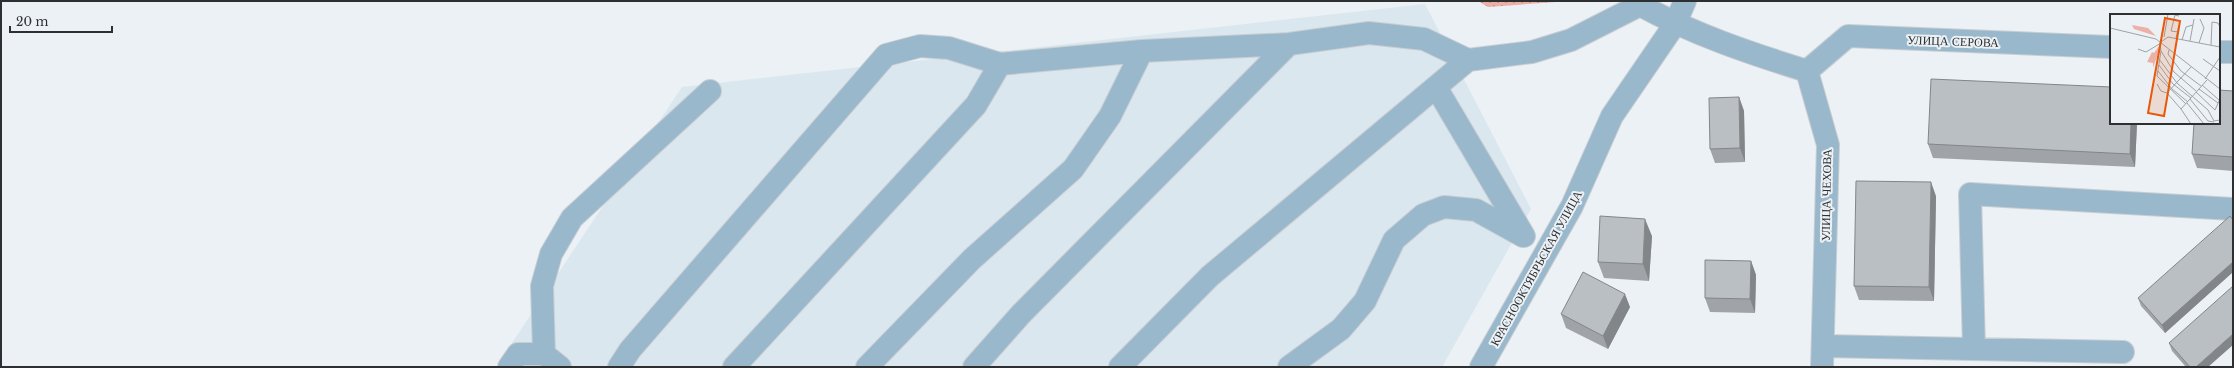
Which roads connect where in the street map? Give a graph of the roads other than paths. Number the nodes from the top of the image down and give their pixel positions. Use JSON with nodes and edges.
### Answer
{"nodes":[{"id":1,"x":1685,"y":1,"type":"edge"},
{"id":2,"x":1639,"y":3,"type":"edge"},
{"id":3,"x":1675,"y":24,"type":"junction"},
{"id":4,"x":1289,"y":44,"type":"junction"},
{"id":5,"x":2110,"y":47,"type":"edge"},
{"id":6,"x":1142,"y":51,"type":"junction"},
{"id":7,"x":2220,"y":52,"type":"edge"},
{"id":8,"x":2233,"y":52,"type":"edge"},
{"id":9,"x":1468,"y":60,"type":"junction"},
{"id":10,"x":1000,"y":64,"type":"junction"},
{"id":11,"x":1807,"y":71,"type":"junction"},
{"id":12,"x":1436,"y":87,"type":"junction"},
{"id":13,"x":710,"y":91,"type":"dead end"},
{"id":14,"x":2233,"y":209,"type":"edge"},
{"id":15,"x":1523,"y":236,"type":"junction"},
{"id":16,"x":1545,"y":253,"type":"junction"},
{"id":17,"x":1823,"y":346,"type":"junction"},
{"id":18,"x":1974,"y":349,"type":"junction"},
{"id":19,"x":2123,"y":352,"type":"dead end"},
{"id":20,"x":552,"y":361,"type":"edge"},
{"id":21,"x":509,"y":367,"type":"edge"},
{"id":22,"x":619,"y":367,"type":"edge"},
{"id":23,"x":734,"y":367,"type":"edge"},
{"id":24,"x":867,"y":367,"type":"edge"},
{"id":25,"x":974,"y":367,"type":"edge"},
{"id":26,"x":1120,"y":367,"type":"edge"},
{"id":27,"x":1289,"y":367,"type":"edge"},
{"id":28,"x":1481,"y":367,"type":"edge"},
{"id":29,"x":1822,"y":367,"type":"edge"}],
"edges":[{"from":1,"to":3,"type":"street","name":"КРАСНООКТЯБРЬСКАЯ УЛИЦА"},
{"from":2,"to":3,"type":"street"},
{"from":2,"to":9,"type":"street"},
{"from":3,"to":11,"type":"street"},
{"from":3,"to":16,"type":"street","name":"КРАСНООКТЯБРЬСКАЯ УЛИЦА"},
{"from":4,"to":6,"type":"street"},
{"from":4,"to":9,"type":"street"},
{"from":4,"to":25,"type":"street"},
{"from":5,"to":11,"type":"street","name":"УЛИЦА СЕРОВА"},
{"from":6,"to":10,"type":"street"},
{"from":6,"to":24,"type":"street"},
{"from":7,"to":8,"type":"street"},
{"from":9,"to":12,"type":"street"},
{"from":10,"to":22,"type":"street"},
{"from":10,"to":23,"type":"street"},
{"from":11,"to":17,"type":"street","name":"УЛИЦА ЧЕХОВА"},
{"from":12,"to":15,"type":"street"},
{"from":12,"to":26,"type":"street"},
{"from":13,"to":20,"type":"street"},
{"from":14,"to":18,"type":"street"},
{"from":15,"to":16,"type":"street"},
{"from":15,"to":27,"type":"street"},
{"from":16,"to":28,"type":"street","name":"КРАСНООКТЯБРЬСКАЯ УЛИЦА"},
{"from":17,"to":18,"type":"street"},
{"from":17,"to":29,"type":"street","name":"УЛИЦА ЧЕХОВА"},
{"from":18,"to":19,"type":"street"},
{"from":20,"to":21,"type":"street"}]}
